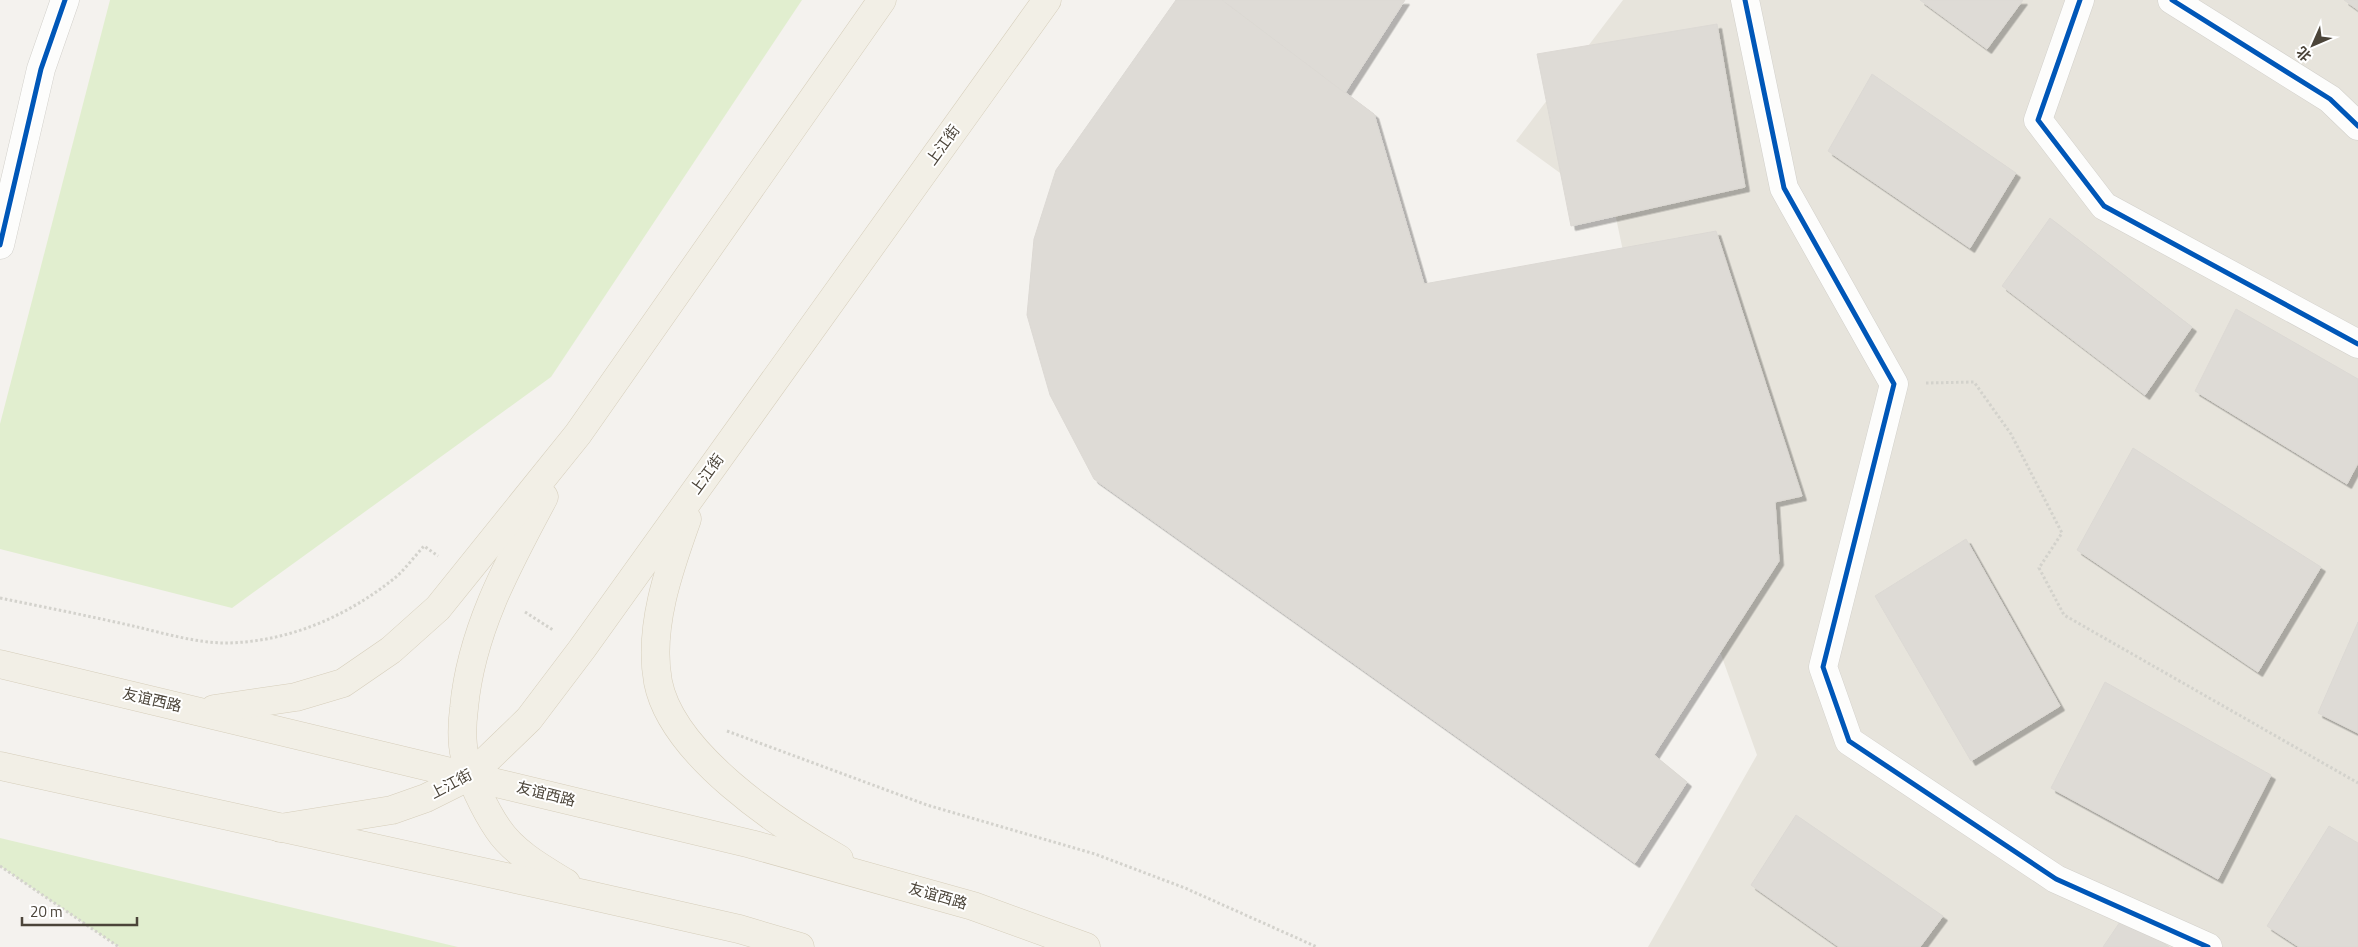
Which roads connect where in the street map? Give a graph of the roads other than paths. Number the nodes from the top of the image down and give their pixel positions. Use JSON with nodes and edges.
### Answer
{"nodes":[{"id":1,"x":65,"y":0,"type":"edge"},
{"id":2,"x":882,"y":0,"type":"edge"},
{"id":3,"x":1047,"y":0,"type":"edge"},
{"id":4,"x":1745,"y":0,"type":"edge"},
{"id":5,"x":2080,"y":0,"type":"edge"},
{"id":6,"x":2172,"y":0,"type":"edge"},
{"id":7,"x":2358,"y":126,"type":"edge"},
{"id":8,"x":0,"y":245,"type":"edge"},
{"id":9,"x":2358,"y":344,"type":"edge"},
{"id":10,"x":578,"y":434,"type":"junction"},
{"id":11,"x":698,"y":487,"type":"junction"},
{"id":12,"x":0,"y":664,"type":"edge"},
{"id":13,"x":200,"y":711,"type":"junction"},
{"id":14,"x":0,"y":766,"type":"edge"},
{"id":15,"x":470,"y":776,"type":"junction"},
{"id":16,"x":280,"y":828,"type":"junction"},
{"id":17,"x":873,"y":878,"type":"junction"},
{"id":18,"x":584,"y":894,"type":"junction"},
{"id":19,"x":800,"y":947,"type":"edge"},
{"id":20,"x":1086,"y":947,"type":"edge"},
{"id":21,"x":2208,"y":947,"type":"edge"}],
"edges":[{"from":1,"to":8,"type":"street"},
{"from":2,"to":10,"type":"main road"},
{"from":3,"to":11,"type":"main road","name":"上江街"},
{"from":4,"to":21,"type":"street"},
{"from":5,"to":9,"type":"street"},
{"from":6,"to":7,"type":"street"},
{"from":10,"to":13,"type":"main road"},
{"from":10,"to":15,"type":"main road"},
{"from":11,"to":15,"type":"main road","name":"上江街"},
{"from":11,"to":17,"type":"main road"},
{"from":12,"to":13,"type":"main road","name":"友谊西路"},
{"from":13,"to":15,"type":"main road","name":"友谊西路"},
{"from":14,"to":16,"type":"main road"},
{"from":15,"to":16,"type":"main road","name":"上江街"},
{"from":15,"to":17,"type":"main road","name":"友谊西路"},
{"from":15,"to":18,"type":"main road"},
{"from":16,"to":18,"type":"main road"},
{"from":17,"to":20,"type":"main road","name":"友谊西路"},
{"from":18,"to":19,"type":"main road"}]}
